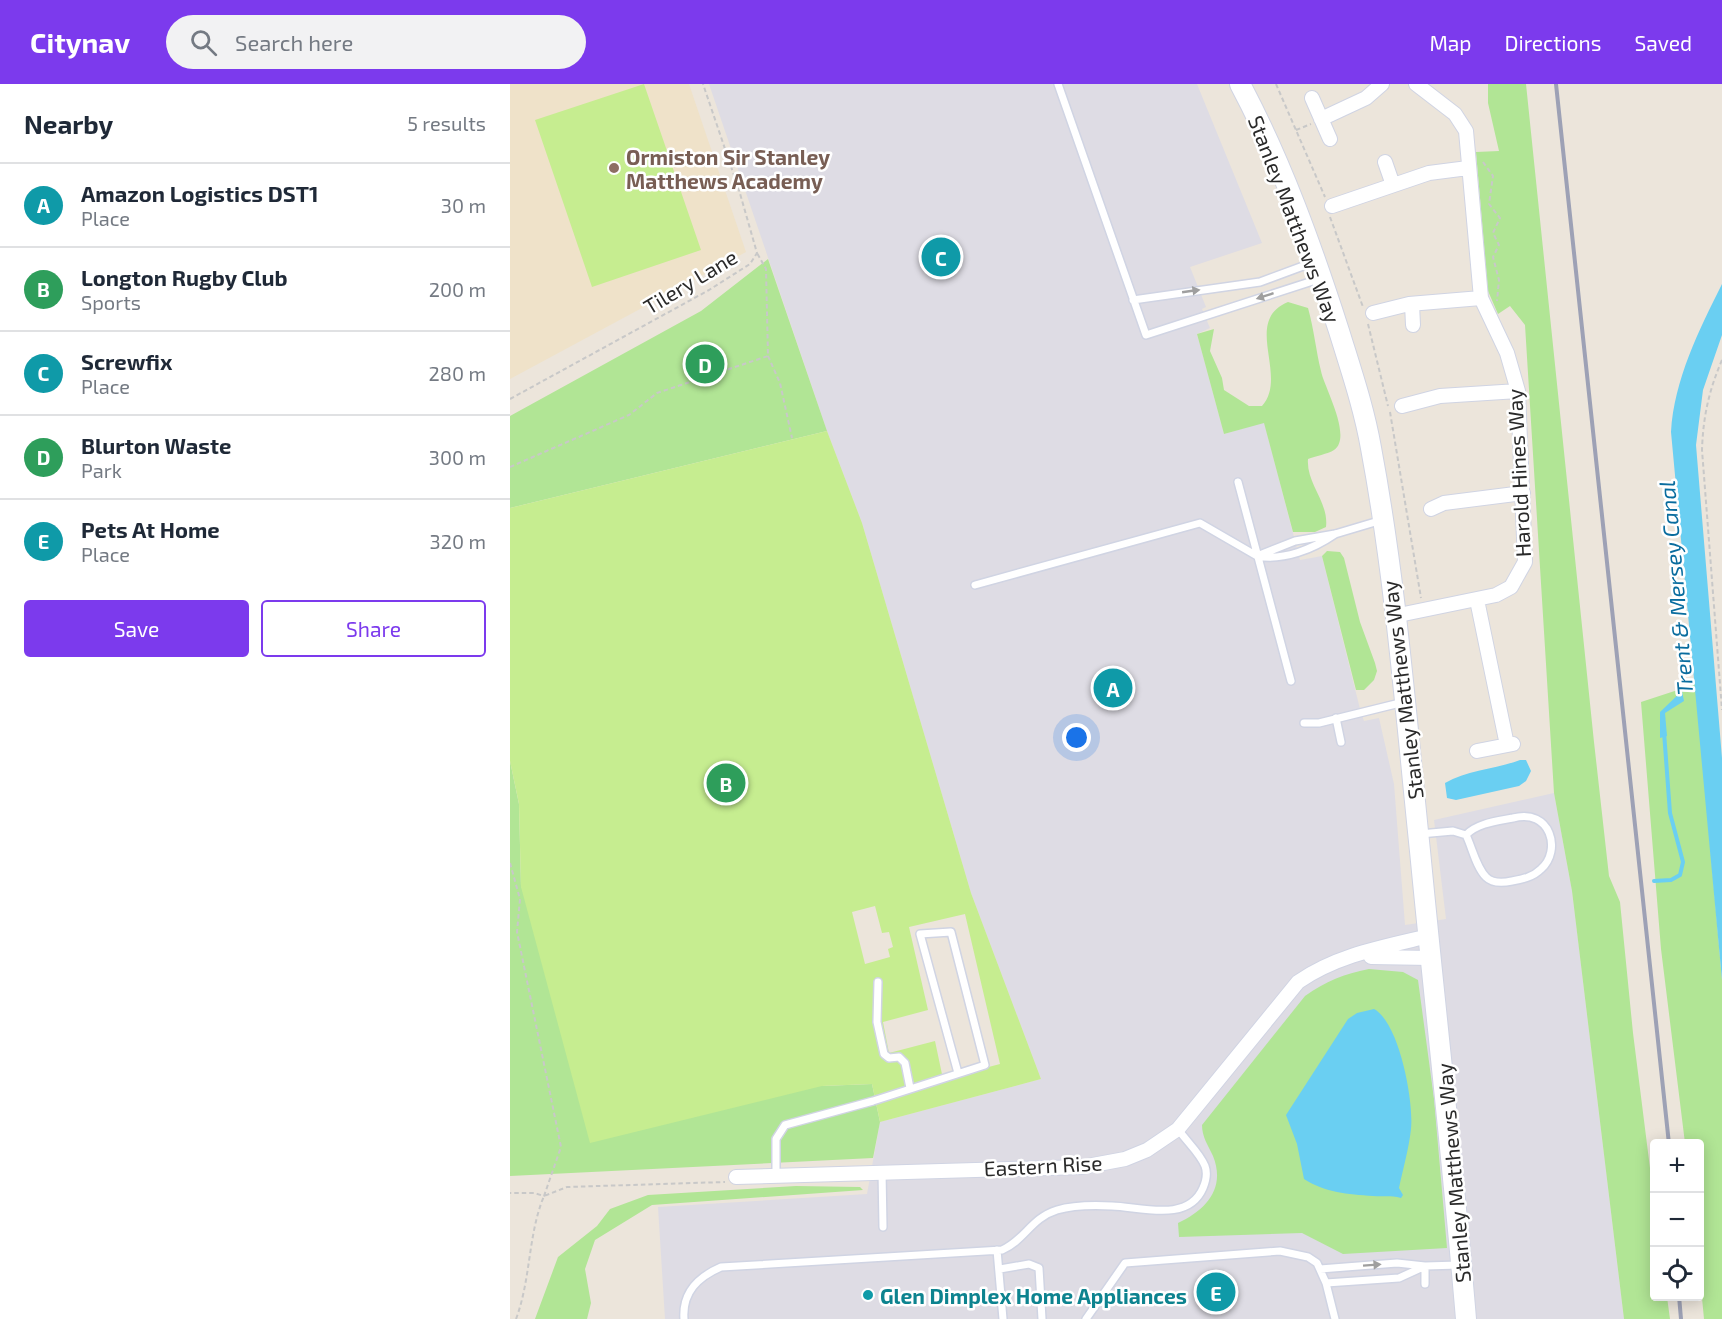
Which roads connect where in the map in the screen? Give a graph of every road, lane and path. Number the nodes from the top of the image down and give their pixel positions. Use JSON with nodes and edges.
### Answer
{"nodes":[{"id":1,"x":703,"y":84,"type":"edge"},
{"id":2,"x":1058,"y":84,"type":"edge"},
{"id":3,"x":1240,"y":84,"type":"edge"},
{"id":4,"x":1276,"y":84,"type":"edge"},
{"id":5,"x":1382,"y":84,"type":"edge"},
{"id":6,"x":1416,"y":84,"type":"edge"},
{"id":7,"x":1312,"y":99,"type":"dead end"},
{"id":8,"x":1321,"y":119,"type":"junction"},
{"id":9,"x":1329,"y":139,"type":"dead end"},
{"id":10,"x":1385,"y":162,"type":"dead end"},
{"id":11,"x":1468,"y":162,"type":"junction"},
{"id":12,"x":1393,"y":185,"type":"junction"},
{"id":13,"x":1329,"y":205,"type":"junction"},
{"id":14,"x":757,"y":254,"type":"junction"},
{"id":15,"x":1318,"y":270,"type":"junction"},
{"id":16,"x":1481,"y":298,"type":"junction"},
{"id":17,"x":1133,"y":300,"type":"junction"},
{"id":18,"x":1412,"y":304,"type":"junction"},
{"id":19,"x":1373,"y":314,"type":"dead end"},
{"id":20,"x":1487,"y":316,"type":"junction"},
{"id":21,"x":1413,"y":325,"type":"dead end"},
{"id":22,"x":768,"y":356,"type":"junction"},
{"id":23,"x":1722,"y":360,"type":"edge"},
{"id":24,"x":1518,"y":391,"type":"junction"},
{"id":25,"x":510,"y":399,"type":"edge"},
{"id":26,"x":1402,"y":406,"type":"dead end"},
{"id":27,"x":792,"y":438,"type":"dead end"},
{"id":28,"x":510,"y":467,"type":"edge"},
{"id":29,"x":1238,"y":482,"type":"dead end"},
{"id":30,"x":1523,"y":494,"type":"junction"},
{"id":31,"x":1431,"y":509,"type":"dead end"},
{"id":32,"x":1382,"y":520,"type":"junction"},
{"id":33,"x":1335,"y":534,"type":"junction"},
{"id":34,"x":1257,"y":556,"type":"junction"},
{"id":35,"x":975,"y":585,"type":"dead end"},
{"id":36,"x":1477,"y":600,"type":"junction"},
{"id":37,"x":1423,"y":611,"type":"junction"},
{"id":38,"x":1394,"y":616,"type":"junction"},
{"id":39,"x":1291,"y":681,"type":"dead end"},
{"id":40,"x":1406,"y":701,"type":"junction"},
{"id":41,"x":1722,"y":710,"type":"edge"},
{"id":42,"x":1336,"y":718,"type":"junction"},
{"id":43,"x":1304,"y":723,"type":"dead end"},
{"id":44,"x":1341,"y":742,"type":"dead end"},
{"id":45,"x":1477,"y":751,"type":"dead end"},
{"id":46,"x":1418,"y":834,"type":"junction"},
{"id":47,"x":1466,"y":835,"type":"junction"},
{"id":48,"x":510,"y":863,"type":"edge"},
{"id":49,"x":1428,"y":936,"type":"junction"},
{"id":50,"x":1431,"y":958,"type":"junction"},
{"id":51,"x":1336,"y":960,"type":"junction"},
{"id":52,"x":878,"y":982,"type":"dead end"},
{"id":53,"x":958,"y":1072,"type":"junction"},
{"id":54,"x":910,"y":1088,"type":"junction"},
{"id":55,"x":1178,"y":1129,"type":"junction"},
{"id":56,"x":882,"y":1171,"type":"junction"},
{"id":57,"x":776,"y":1174,"type":"junction"},
{"id":58,"x":736,"y":1177,"type":"joint"},
{"id":59,"x":510,"y":1193,"type":"edge"},
{"id":60,"x":544,"y":1196,"type":"junction"},
{"id":61,"x":883,"y":1227,"type":"dead end"},
{"id":62,"x":998,"y":1250,"type":"junction"},
{"id":63,"x":1461,"y":1265,"type":"junction"},
{"id":64,"x":1425,"y":1266,"type":"junction"},
{"id":65,"x":1000,"y":1269,"type":"junction"},
{"id":66,"x":1320,"y":1269,"type":"junction"},
{"id":67,"x":1326,"y":1283,"type":"junction"},
{"id":68,"x":1425,"y":1284,"type":"dead end"},
{"id":69,"x":516,"y":1319,"type":"edge"},
{"id":70,"x":684,"y":1319,"type":"edge"},
{"id":71,"x":1003,"y":1319,"type":"edge"},
{"id":72,"x":1042,"y":1319,"type":"edge"},
{"id":73,"x":1086,"y":1319,"type":"edge"},
{"id":74,"x":1335,"y":1319,"type":"edge"},
{"id":75,"x":1466,"y":1319,"type":"edge"}],
"edges":[{"from":1,"to":14,"type":"path","name":"Tilery Lane"},
{"from":2,"to":17,"type":"lane"},
{"from":3,"to":15,"type":"main road","name":"Stanley Matthews Way"},
{"from":4,"to":13,"type":"path"},
{"from":5,"to":8,"type":"street"},
{"from":6,"to":11,"type":"street","name":"Harold Hines Way"},
{"from":7,"to":8,"type":"street"},
{"from":8,"to":9,"type":"street"},
{"from":10,"to":12,"type":"street"},
{"from":11,"to":12,"type":"street"},
{"from":11,"to":16,"type":"street","name":"Harold Hines Way"},
{"from":11,"to":20,"type":"path"},
{"from":12,"to":13,"type":"street"},
{"from":13,"to":37,"type":"path"},
{"from":14,"to":22,"type":"path"},
{"from":14,"to":25,"type":"path","name":"Tilery Lane"},
{"from":17,"to":15,"type":"lane","one_way":true},
{"from":15,"to":17,"type":"lane","one_way":true},
{"from":15,"to":32,"type":"main road","name":"Stanley Matthews Way"},
{"from":16,"to":18,"type":"street"},
{"from":16,"to":20,"type":"street","name":"Harold Hines Way"},
{"from":18,"to":19,"type":"street"},
{"from":18,"to":21,"type":"street"},
{"from":20,"to":24,"type":"street","name":"Harold Hines Way"},
{"from":22,"to":27,"type":"path"},
{"from":22,"to":28,"type":"path"},
{"from":23,"to":41,"type":"path"},
{"from":24,"to":26,"type":"street"},
{"from":24,"to":30,"type":"street","name":"Harold Hines Way"},
{"from":29,"to":34,"type":"lane"},
{"from":30,"to":31,"type":"street"},
{"from":30,"to":36,"type":"street","name":"Harold Hines Way"},
{"from":32,"to":33,"type":"lane"},
{"from":32,"to":38,"type":"main road","name":"Stanley Matthews Way"},
{"from":33,"to":34,"type":"lane"},
{"from":33,"to":34,"type":"lane"},
{"from":34,"to":35,"type":"lane"},
{"from":34,"to":39,"type":"lane"},
{"from":36,"to":37,"type":"street","name":"Harold Hines Way"},
{"from":36,"to":45,"type":"street"},
{"from":37,"to":38,"type":"street","name":"Harold Hines Way"},
{"from":38,"to":40,"type":"main road","name":"Stanley Matthews Way"},
{"from":40,"to":42,"type":"lane"},
{"from":40,"to":46,"type":"main road","name":"Stanley Matthews Way"},
{"from":42,"to":43,"type":"lane"},
{"from":42,"to":44,"type":"lane"},
{"from":46,"to":47,"type":"lane"},
{"from":46,"to":49,"type":"main road","name":"Stanley Matthews Way"},
{"from":47,"to":47,"type":"lane"},
{"from":48,"to":60,"type":"path"},
{"from":49,"to":50,"type":"main road","name":"Stanley Matthews Way"},
{"from":49,"to":51,"type":"street","name":"Eastern Rise"},
{"from":50,"to":51,"type":"street","name":"Eastern Rise"},
{"from":50,"to":63,"type":"main road","name":"Stanley Matthews Way"},
{"from":51,"to":55,"type":"street","name":"Eastern Rise"},
{"from":52,"to":54,"type":"lane"},
{"from":53,"to":53,"type":"lane"},
{"from":53,"to":54,"type":"lane"},
{"from":54,"to":57,"type":"lane"},
{"from":55,"to":56,"type":"street","name":"Eastern Rise"},
{"from":55,"to":62,"type":"lane"},
{"from":56,"to":57,"type":"street","name":"Eastern Rise"},
{"from":56,"to":61,"type":"lane"},
{"from":57,"to":58,"type":"street","name":"Eastern Rise"},
{"from":58,"to":60,"type":"path"},
{"from":59,"to":60,"type":"path"},
{"from":60,"to":69,"type":"path"},
{"from":62,"to":65,"type":"lane"},
{"from":62,"to":70,"type":"lane"},
{"from":63,"to":64,"type":"lane"},
{"from":63,"to":75,"type":"main road","name":"Stanley Matthews Way"},
{"from":66,"to":64,"type":"lane","one_way":true},
{"from":64,"to":67,"type":"lane"},
{"from":64,"to":68,"type":"lane"},
{"from":65,"to":71,"type":"lane"},
{"from":65,"to":72,"type":"lane"},
{"from":66,"to":67,"type":"lane"},
{"from":66,"to":73,"type":"lane"},
{"from":67,"to":74,"type":"lane"}]}
